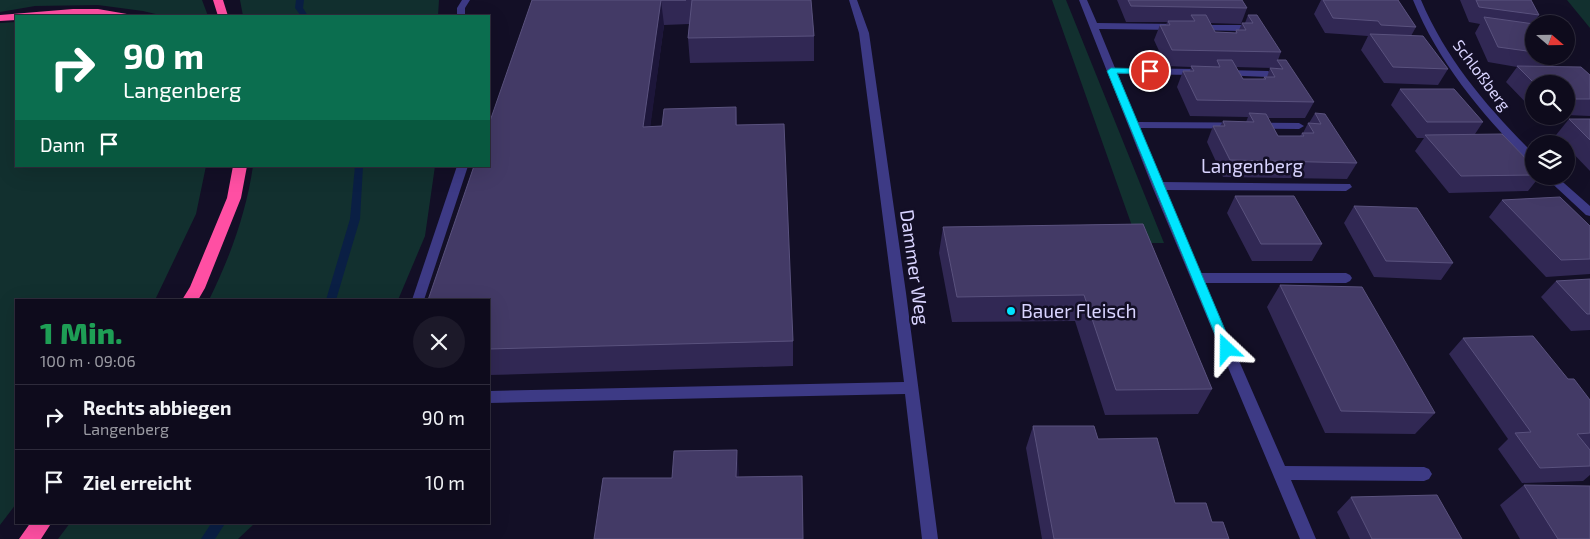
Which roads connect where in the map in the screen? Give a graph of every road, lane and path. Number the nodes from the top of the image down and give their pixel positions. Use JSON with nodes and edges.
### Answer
{"nodes":[{"id":1,"x":218,"y":0,"type":"edge"},
{"id":2,"x":466,"y":0,"type":"edge"},
{"id":3,"x":1083,"y":0,"type":"edge"},
{"id":4,"x":1417,"y":0,"type":"edge"},
{"id":5,"x":853,"y":1,"type":"edge"},
{"id":6,"x":34,"y":15,"type":"edge"},
{"id":7,"x":118,"y":15,"type":"edge"},
{"id":8,"x":223,"y":15,"type":"edge"},
{"id":9,"x":461,"y":15,"type":"edge"},
{"id":10,"x":15,"y":17,"type":"edge"},
{"id":11,"x":0,"y":18,"type":"edge"},
{"id":12,"x":1093,"y":26,"type":"junction"},
{"id":13,"x":1241,"y":28,"type":"edge"},
{"id":14,"x":1111,"y":71,"type":"junction"},
{"id":15,"x":1268,"y":74,"type":"edge"},
{"id":16,"x":1133,"y":125,"type":"junction"},
{"id":17,"x":1299,"y":126,"type":"dead end"},
{"id":18,"x":1525,"y":152,"type":"edge"},
{"id":19,"x":240,"y":167,"type":"edge"},
{"id":20,"x":463,"y":167,"type":"edge"},
{"id":21,"x":1559,"y":185,"type":"edge"},
{"id":22,"x":1158,"y":186,"type":"junction"},
{"id":23,"x":1346,"y":187,"type":"dead end"},
{"id":24,"x":1590,"y":212,"type":"edge"},
{"id":25,"x":1198,"y":278,"type":"junction"},
{"id":26,"x":1346,"y":278,"type":"dead end"},
{"id":27,"x":191,"y":299,"type":"edge"},
{"id":28,"x":418,"y":299,"type":"edge"},
{"id":29,"x":912,"y":388,"type":"junction"},
{"id":30,"x":490,"y":397,"type":"edge"},
{"id":31,"x":1279,"y":473,"type":"junction"},
{"id":32,"x":1424,"y":474,"type":"dead end"},
{"id":33,"x":41,"y":524,"type":"edge"},
{"id":34,"x":29,"y":539,"type":"edge"},
{"id":35,"x":930,"y":539,"type":"edge"},
{"id":36,"x":1308,"y":539,"type":"edge"}],
"edges":[{"from":1,"to":8,"type":"highway"},
{"from":2,"to":9,"type":"street"},
{"from":3,"to":12,"type":"street"},
{"from":4,"to":18,"type":"street","name":"Schloßberg"},
{"from":5,"to":29,"type":"street","name":"Dammer Weg"},
{"from":6,"to":7,"type":"highway"},
{"from":10,"to":11,"type":"highway"},
{"from":12,"to":13,"type":"street"},
{"from":12,"to":14,"type":"street"},
{"from":14,"to":15,"type":"street"},
{"from":14,"to":16,"type":"street"},
{"from":16,"to":17,"type":"street"},
{"from":16,"to":22,"type":"street"},
{"from":19,"to":27,"type":"highway"},
{"from":20,"to":28,"type":"street"},
{"from":21,"to":24,"type":"street"},
{"from":22,"to":23,"type":"street","name":"Langenberg"},
{"from":22,"to":25,"type":"street"},
{"from":25,"to":26,"type":"street"},
{"from":25,"to":31,"type":"street"},
{"from":29,"to":30,"type":"street"},
{"from":29,"to":35,"type":"street","name":"Dammer Weg"},
{"from":31,"to":32,"type":"street"},
{"from":31,"to":36,"type":"street"},
{"from":33,"to":34,"type":"highway"}]}
